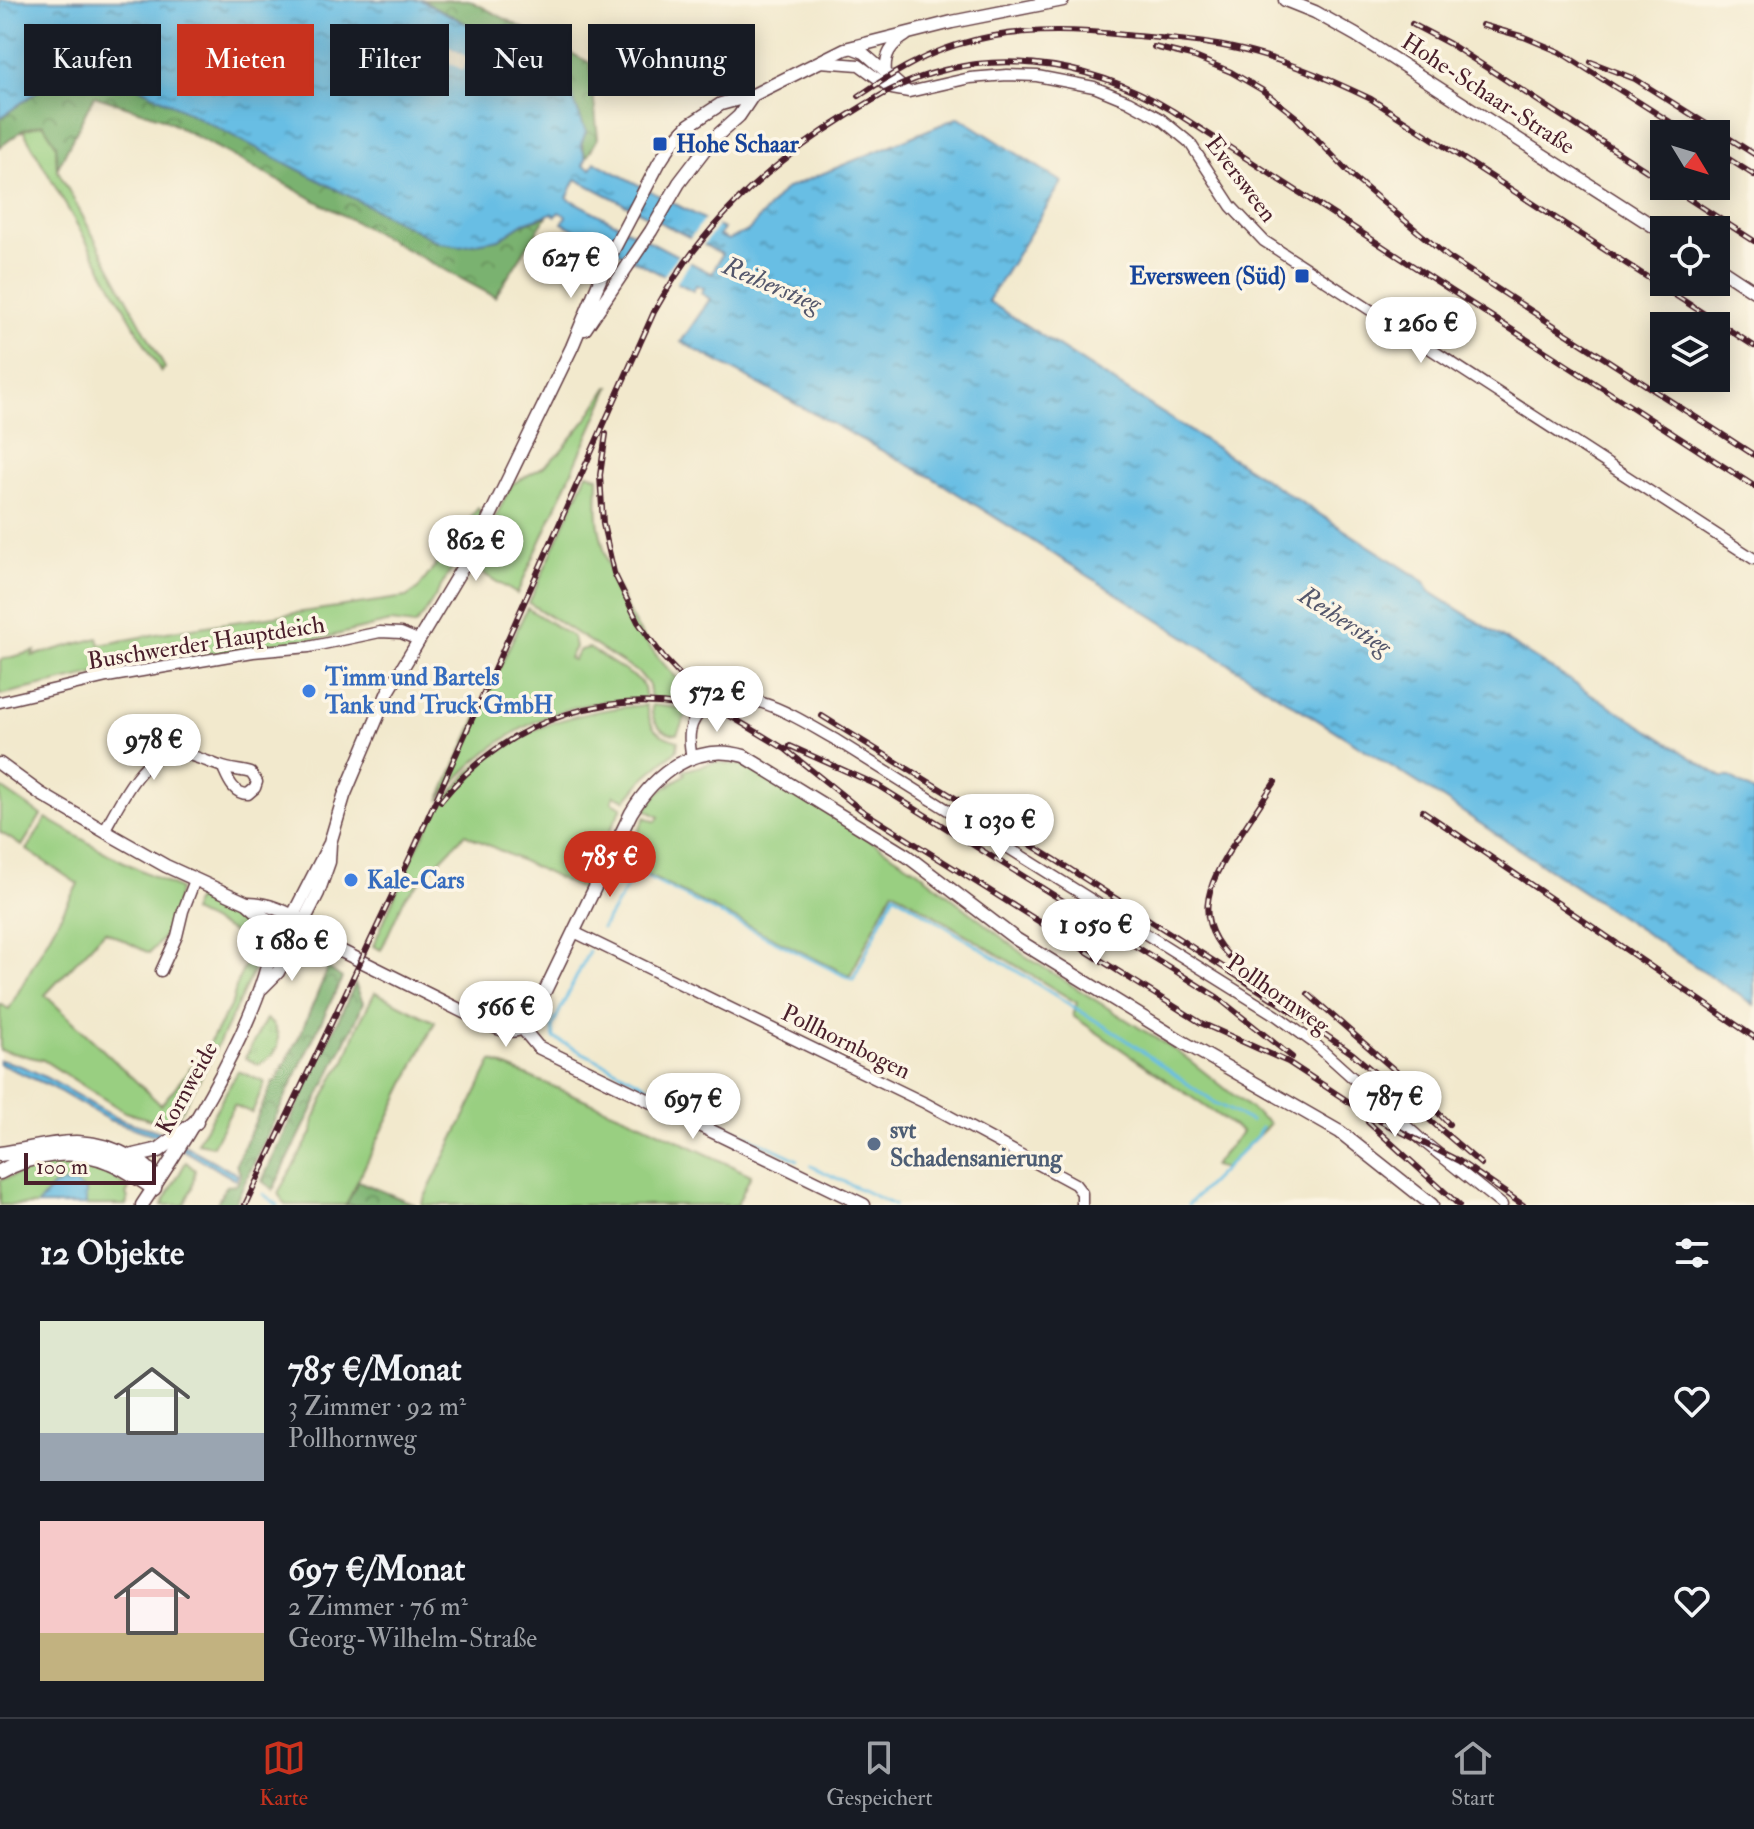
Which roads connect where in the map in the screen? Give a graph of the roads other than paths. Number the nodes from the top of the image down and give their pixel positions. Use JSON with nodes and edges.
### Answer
{"nodes":[{"id":1,"x":1063,"y":0,"type":"edge"},
{"id":2,"x":1285,"y":0,"type":"edge"},
{"id":3,"x":913,"y":32,"type":"junction"},
{"id":4,"x":866,"y":47,"type":"junction"},
{"id":5,"x":818,"y":62,"type":"junction"},
{"id":6,"x":866,"y":68,"type":"junction"},
{"id":7,"x":886,"y":73,"type":"junction"},
{"id":8,"x":909,"y":92,"type":"junction"},
{"id":9,"x":755,"y":94,"type":"edge"},
{"id":10,"x":747,"y":96,"type":"edge"},
{"id":11,"x":752,"y":96,"type":"edge"},
{"id":12,"x":1650,"y":224,"type":"edge"},
{"id":13,"x":1730,"y":275,"type":"edge"},
{"id":14,"x":1754,"y":291,"type":"edge"},
{"id":15,"x":572,"y":347,"type":"junction"},
{"id":16,"x":1754,"y":559,"type":"edge"},
{"id":17,"x":418,"y":640,"type":"junction"},
{"id":18,"x":0,"y":702,"type":"edge"},
{"id":19,"x":692,"y":758,"type":"junction"},
{"id":20,"x":0,"y":764,"type":"edge"},
{"id":21,"x":223,"y":768,"type":"dead end"},
{"id":22,"x":104,"y":831,"type":"junction"},
{"id":23,"x":195,"y":880,"type":"junction"},
{"id":24,"x":295,"y":926,"type":"junction"},
{"id":25,"x":574,"y":932,"type":"junction"},
{"id":26,"x":161,"y":971,"type":"dead end"},
{"id":27,"x":525,"y":1027,"type":"junction"},
{"id":28,"x":196,"y":1122,"type":"joint"},
{"id":29,"x":177,"y":1142,"type":"junction"},
{"id":30,"x":0,"y":1154,"type":"edge"},
{"id":31,"x":129,"y":1157,"type":"junction"},
{"id":32,"x":0,"y":1172,"type":"edge"},
{"id":33,"x":154,"y":1188,"type":"junction"},
{"id":34,"x":142,"y":1205,"type":"edge"},
{"id":35,"x":864,"y":1205,"type":"edge"},
{"id":36,"x":1082,"y":1205,"type":"edge"},
{"id":37,"x":1432,"y":1205,"type":"edge"},
{"id":38,"x":1502,"y":1205,"type":"edge"}],
"edges":[{"from":1,"to":3,"type":"main road"},
{"from":2,"to":12,"type":"main road","name":"Hohe-Schaar-Straße"},
{"from":3,"to":4,"type":"main road"},
{"from":3,"to":7,"type":"street"},
{"from":4,"to":5,"type":"main road"},
{"from":4,"to":6,"type":"street"},
{"from":4,"to":7,"type":"street"},
{"from":5,"to":6,"type":"street"},
{"from":5,"to":9,"type":"main road"},
{"from":6,"to":8,"type":"street"},
{"from":7,"to":8,"type":"street"},
{"from":8,"to":16,"type":"street","name":"Eversween"},
{"from":10,"to":15,"type":"main road"},
{"from":11,"to":15,"type":"main road"},
{"from":13,"to":14,"type":"main road"},
{"from":15,"to":17,"type":"main road"},
{"from":17,"to":18,"type":"street","name":"Buschwerder Hauptdeich"},
{"from":17,"to":24,"type":"main road"},
{"from":19,"to":25,"type":"main road"},
{"from":19,"to":37,"type":"main road"},
{"from":19,"to":38,"type":"street","name":"Pollhornweg"},
{"from":20,"to":22,"type":"main road"},
{"from":21,"to":22,"type":"street"},
{"from":22,"to":23,"type":"main road"},
{"from":23,"to":24,"type":"main road"},
{"from":23,"to":26,"type":"street"},
{"from":24,"to":27,"type":"main road"},
{"from":24,"to":28,"type":"main road","name":"Kornweide"},
{"from":25,"to":27,"type":"main road"},
{"from":25,"to":36,"type":"street","name":"Pollhornbogen"},
{"from":27,"to":35,"type":"main road"},
{"from":28,"to":29,"type":"highway"},
{"from":29,"to":31,"type":"highway"},
{"from":29,"to":33,"type":"main road","name":"Kornweide"},
{"from":30,"to":31,"type":"highway"},
{"from":31,"to":33,"type":"highway"},
{"from":32,"to":33,"type":"highway"},
{"from":33,"to":34,"type":"main road","name":"Kornweide"}]}
